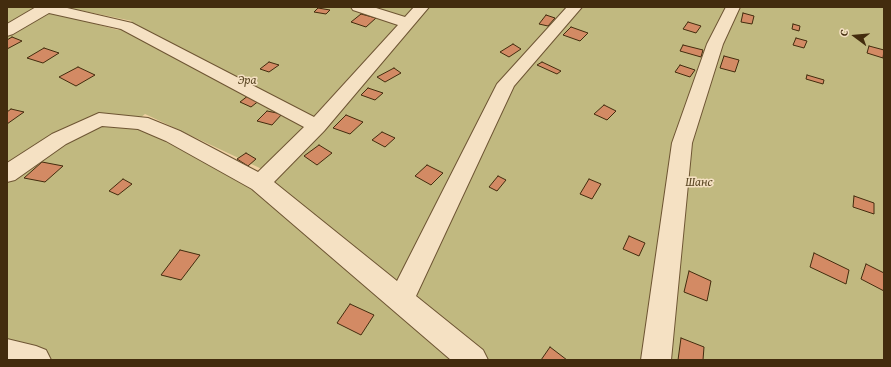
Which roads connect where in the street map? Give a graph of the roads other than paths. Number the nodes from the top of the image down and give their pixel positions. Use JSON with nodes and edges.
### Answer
{"nodes":[{"id":1,"x":44,"y":7,"type":"edge"},
{"id":2,"x":358,"y":7,"type":"edge"},
{"id":3,"x":422,"y":7,"type":"edge"},
{"id":4,"x":575,"y":7,"type":"edge"},
{"id":5,"x":733,"y":7,"type":"edge"},
{"id":6,"x":409,"y":23,"type":"junction"},
{"id":7,"x":7,"y":31,"type":"edge"},
{"id":8,"x":317,"y":126,"type":"junction"},
{"id":9,"x":7,"y":174,"type":"edge"},
{"id":10,"x":260,"y":183,"type":"junction"},
{"id":11,"x":401,"y":300,"type":"junction"},
{"id":12,"x":7,"y":353,"type":"edge"},
{"id":13,"x":36,"y":360,"type":"edge"},
{"id":14,"x":473,"y":360,"type":"edge"},
{"id":15,"x":656,"y":360,"type":"edge"}],
"edges":[{"from":1,"to":7,"type":"street"},
{"from":1,"to":8,"type":"street"},
{"from":2,"to":6,"type":"street"},
{"from":3,"to":6,"type":"street"},
{"from":4,"to":11,"type":"street"},
{"from":5,"to":15,"type":"street"},
{"from":6,"to":8,"type":"street"},
{"from":8,"to":10,"type":"street"},
{"from":9,"to":10,"type":"street"},
{"from":10,"to":11,"type":"street"},
{"from":11,"to":14,"type":"street"},
{"from":12,"to":13,"type":"street"}]}
